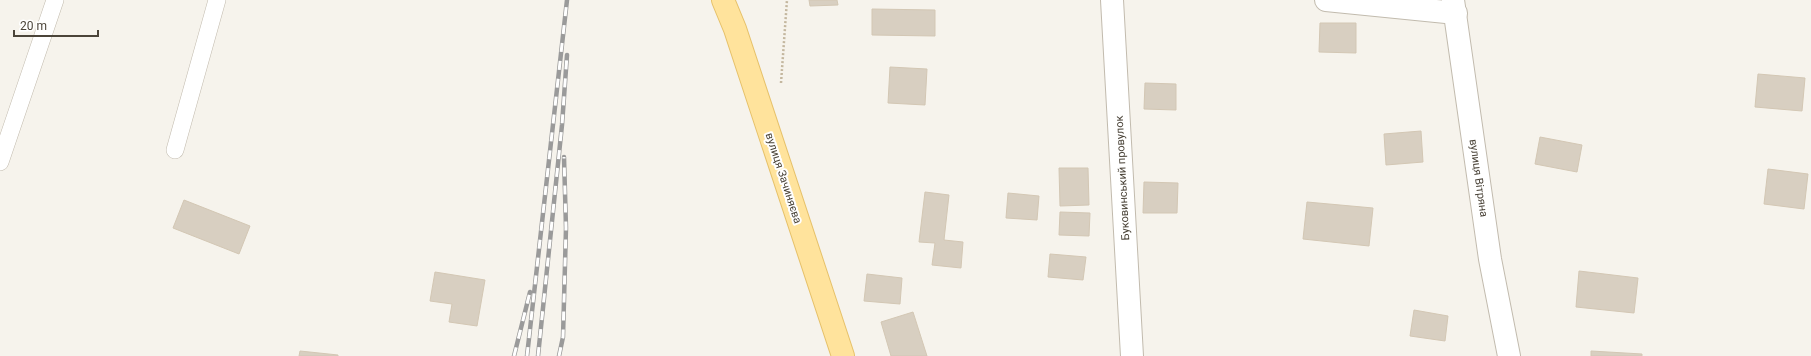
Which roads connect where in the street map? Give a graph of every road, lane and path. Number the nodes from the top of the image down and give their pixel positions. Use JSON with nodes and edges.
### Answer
{"nodes":[{"id":1,"x":55,"y":0,"type":"edge"},
{"id":2,"x":217,"y":0,"type":"edge"},
{"id":3,"x":723,"y":0,"type":"edge"},
{"id":4,"x":787,"y":0,"type":"edge"},
{"id":5,"x":1112,"y":0,"type":"edge"},
{"id":6,"x":1326,"y":0,"type":"edge"},
{"id":7,"x":1454,"y":7,"type":"edge"},
{"id":8,"x":781,"y":85,"type":"dead end"},
{"id":9,"x":175,"y":150,"type":"dead end"},
{"id":10,"x":0,"y":162,"type":"edge"},
{"id":11,"x":843,"y":356,"type":"edge"},
{"id":12,"x":1132,"y":356,"type":"edge"},
{"id":13,"x":1509,"y":356,"type":"edge"}],
"edges":[{"from":1,"to":10,"type":"lane"},
{"from":2,"to":9,"type":"lane"},
{"from":3,"to":11,"type":"main road","name":"вулиця Зачиняєва"},
{"from":4,"to":8,"type":"path"},
{"from":5,"to":12,"type":"street","name":"Буковинський провулок"},
{"from":6,"to":7,"type":"street"},
{"from":7,"to":13,"type":"street","name":"вулиця Вітряна"}]}
